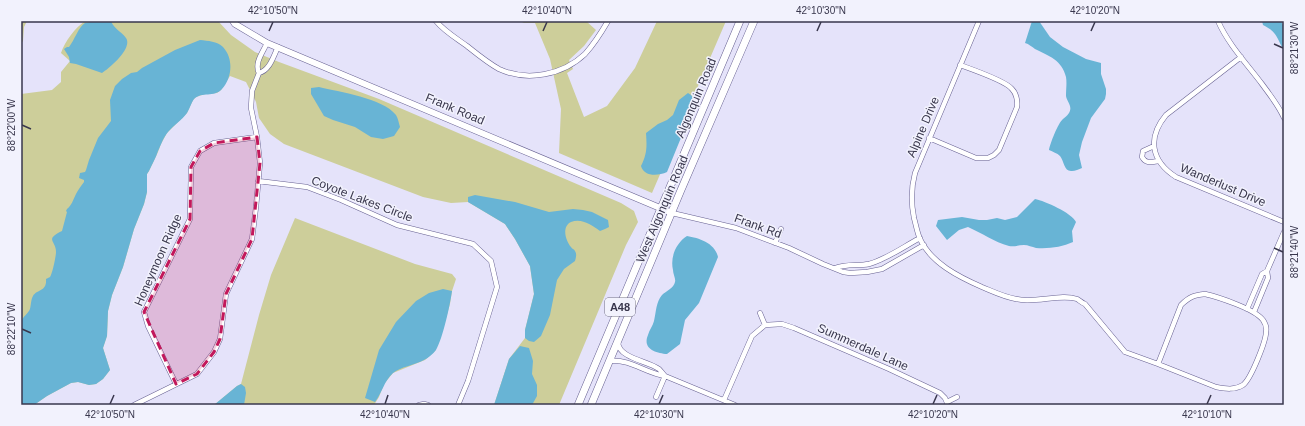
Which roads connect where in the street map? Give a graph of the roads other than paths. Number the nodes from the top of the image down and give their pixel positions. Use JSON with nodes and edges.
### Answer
{"nodes":[{"id":1,"x":233,"y":21,"type":"edge"},
{"id":2,"x":436,"y":21,"type":"edge"},
{"id":3,"x":608,"y":21,"type":"edge"},
{"id":4,"x":740,"y":21,"type":"edge"},
{"id":5,"x":754,"y":21,"type":"edge"},
{"id":6,"x":979,"y":21,"type":"edge"},
{"id":7,"x":1218,"y":21,"type":"edge"},
{"id":8,"x":267,"y":43,"type":"junction"},
{"id":9,"x":278,"y":47,"type":"junction"},
{"id":10,"x":1241,"y":57,"type":"junction"},
{"id":11,"x":960,"y":65,"type":"junction"},
{"id":12,"x":258,"y":72,"type":"junction"},
{"id":13,"x":1284,"y":118,"type":"edge"},
{"id":14,"x":257,"y":137,"type":"junction"},
{"id":15,"x":929,"y":138,"type":"junction"},
{"id":16,"x":1154,"y":146,"type":"junction"},
{"id":17,"x":1158,"y":161,"type":"junction"},
{"id":18,"x":258,"y":181,"type":"junction"},
{"id":19,"x":662,"y":208,"type":"junction"},
{"id":20,"x":672,"y":213,"type":"junction"},
{"id":21,"x":1284,"y":222,"type":"edge"},
{"id":22,"x":781,"y":229,"type":"dead end"},
{"id":23,"x":1284,"y":232,"type":"edge"},
{"id":24,"x":920,"y":238,"type":"junction"},
{"id":25,"x":775,"y":243,"type":"junction"},
{"id":26,"x":924,"y":245,"type":"junction"},
{"id":27,"x":835,"y":268,"type":"junction"},
{"id":28,"x":1267,"y":271,"type":"junction"},
{"id":29,"x":1247,"y":309,"type":"junction"},
{"id":30,"x":1254,"y":312,"type":"junction"},
{"id":31,"x":760,"y":313,"type":"dead end"},
{"id":32,"x":765,"y":325,"type":"junction"},
{"id":33,"x":619,"y":339,"type":"junction"},
{"id":34,"x":610,"y":361,"type":"junction"},
{"id":35,"x":1158,"y":364,"type":"junction"},
{"id":36,"x":665,"y":376,"type":"junction"},
{"id":37,"x":176,"y":384,"type":"junction"},
{"id":38,"x":656,"y":397,"type":"dead end"},
{"id":39,"x":957,"y":397,"type":"dead end"},
{"id":40,"x":724,"y":400,"type":"junction"},
{"id":41,"x":948,"y":403,"type":"edge"},
{"id":42,"x":134,"y":405,"type":"edge"},
{"id":43,"x":420,"y":405,"type":"edge"},
{"id":44,"x":428,"y":405,"type":"edge"},
{"id":45,"x":458,"y":405,"type":"edge"},
{"id":46,"x":578,"y":405,"type":"edge"},
{"id":47,"x":591,"y":405,"type":"edge"},
{"id":48,"x":735,"y":405,"type":"edge"}],
"edges":[{"from":1,"to":8,"type":"street","name":"Frank Road"},
{"from":2,"to":3,"type":"street"},
{"from":4,"to":19,"type":"main road","name":"Algonquin Road","number":"A48"},
{"from":5,"to":20,"type":"main road","name":"West Algonquin Road","number":"A48"},
{"from":6,"to":11,"type":"street","name":"Alpine Drive"},
{"from":7,"to":10,"type":"street"},
{"from":8,"to":9,"type":"street","name":"Frank Road"},
{"from":8,"to":12,"type":"street"},
{"from":9,"to":12,"type":"street"},
{"from":9,"to":19,"type":"street","name":"Frank Road"},
{"from":10,"to":13,"type":"street"},
{"from":10,"to":16,"type":"street"},
{"from":11,"to":15,"type":"street","name":"Alpine Drive"},
{"from":11,"to":15,"type":"street"},
{"from":12,"to":14,"type":"street"},
{"from":14,"to":18,"type":"street"},
{"from":14,"to":37,"type":"street","name":"Honeymoon Ridge"},
{"from":15,"to":24,"type":"street","name":"Alpine Drive"},
{"from":16,"to":17,"type":"street"},
{"from":16,"to":17,"type":"street"},
{"from":17,"to":21,"type":"street","name":"Wanderlust Drive"},
{"from":18,"to":37,"type":"street"},
{"from":18,"to":45,"type":"street","name":"Coyote Lakes Circle"},
{"from":19,"to":20,"type":"street","name":"Frank Road"},
{"from":19,"to":46,"type":"main road","name":"Algonquin Road","number":"A48"},
{"from":20,"to":25,"type":"street","name":"Frank Rd"},
{"from":20,"to":33,"type":"main road","name":"West Algonquin Road","number":"A48"},
{"from":22,"to":25,"type":"street"},
{"from":23,"to":28,"type":"street"},
{"from":24,"to":26,"type":"street","name":"Alpine Drive"},
{"from":24,"to":27,"type":"street","name":"Frank Rd"},
{"from":25,"to":27,"type":"street","name":"Frank Rd"},
{"from":26,"to":27,"type":"street","name":"Frank Rd"},
{"from":26,"to":35,"type":"street","name":"Alpine Drive"},
{"from":28,"to":29,"type":"street"},
{"from":28,"to":30,"type":"street"},
{"from":29,"to":30,"type":"street"},
{"from":29,"to":35,"type":"street"},
{"from":30,"to":35,"type":"street"},
{"from":31,"to":32,"type":"street"},
{"from":32,"to":40,"type":"street"},
{"from":32,"to":41,"type":"street","name":"Summerdale Lane"},
{"from":33,"to":34,"type":"main road","name":"West Algonquin Road","number":"A48"},
{"from":33,"to":36,"type":"street"},
{"from":34,"to":36,"type":"street"},
{"from":34,"to":47,"type":"main road","name":"West Algonquin Road","number":"A48"},
{"from":36,"to":38,"type":"street"},
{"from":36,"to":40,"type":"street"},
{"from":37,"to":42,"type":"street"},
{"from":39,"to":41,"type":"street","name":"Summerdale Lane"},
{"from":40,"to":48,"type":"street"},
{"from":43,"to":44,"type":"street"}]}
